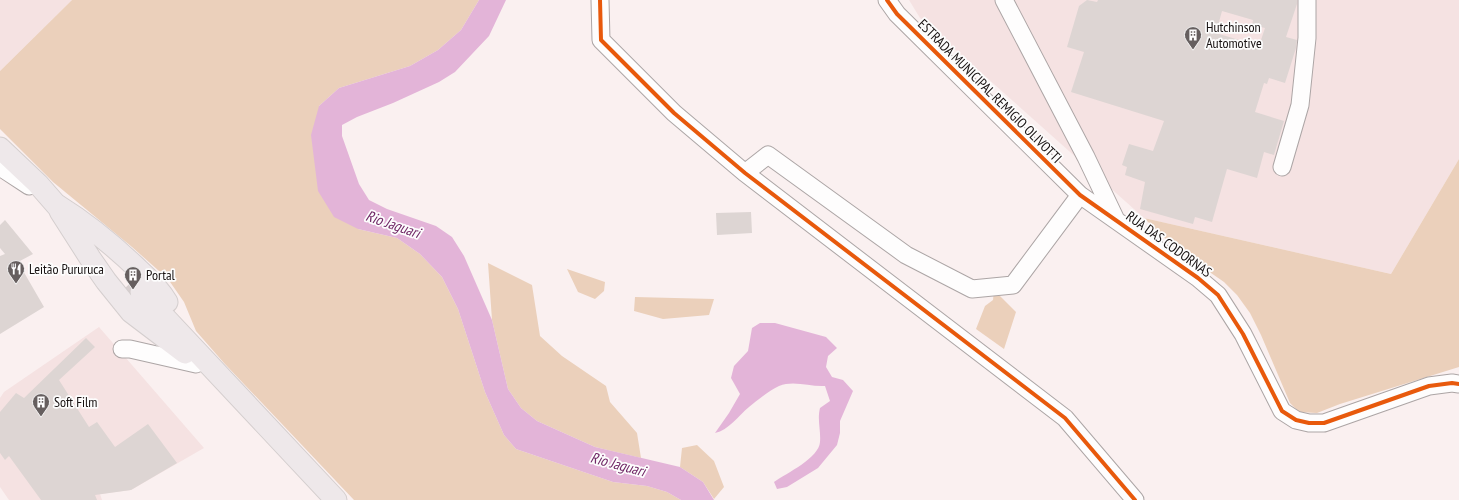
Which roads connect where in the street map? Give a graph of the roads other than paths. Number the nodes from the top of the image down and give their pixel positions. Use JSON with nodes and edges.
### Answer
{"nodes":[{"id":1,"x":600,"y":0,"type":"edge"},
{"id":2,"x":887,"y":0,"type":"edge"},
{"id":3,"x":1004,"y":0,"type":"edge"},
{"id":4,"x":1307,"y":0,"type":"edge"},
{"id":5,"x":0,"y":148,"type":"edge"},
{"id":6,"x":0,"y":167,"type":"edge"},
{"id":7,"x":1282,"y":167,"type":"dead end"},
{"id":8,"x":745,"y":173,"type":"junction"},
{"id":9,"x":38,"y":184,"type":"junction"},
{"id":10,"x":1080,"y":195,"type":"junction"},
{"id":11,"x":57,"y":205,"type":"junction"},
{"id":12,"x":1116,"y":220,"type":"junction"},
{"id":13,"x":122,"y":349,"type":"dead end"},
{"id":14,"x":195,"y":358,"type":"junction"},
{"id":15,"x":1459,"y":384,"type":"edge"},
{"id":16,"x":322,"y":500,"type":"edge"},
{"id":17,"x":336,"y":500,"type":"edge"},
{"id":18,"x":1135,"y":500,"type":"edge"}],
"edges":[{"from":1,"to":8,"type":"street"},
{"from":2,"to":10,"type":"street","name":"ESTRADA MUNICIPAL REMIGIO OLIVOTTI"},
{"from":3,"to":12,"type":"street"},
{"from":4,"to":7,"type":"street"},
{"from":5,"to":9,"type":"main road"},
{"from":6,"to":9,"type":"street"},
{"from":8,"to":10,"type":"street"},
{"from":8,"to":18,"type":"street"},
{"from":9,"to":11,"type":"main road"},
{"from":10,"to":12,"type":"street","name":"RUA DAS CODORNAS"},
{"from":11,"to":14,"type":"main road"},
{"from":11,"to":14,"type":"main road"},
{"from":11,"to":14,"type":"main road"},
{"from":12,"to":15,"type":"street","name":"RUA DAS CODORNAS"},
{"from":13,"to":14,"type":"street"},
{"from":14,"to":16,"type":"main road"},
{"from":14,"to":17,"type":"main road"}]}
